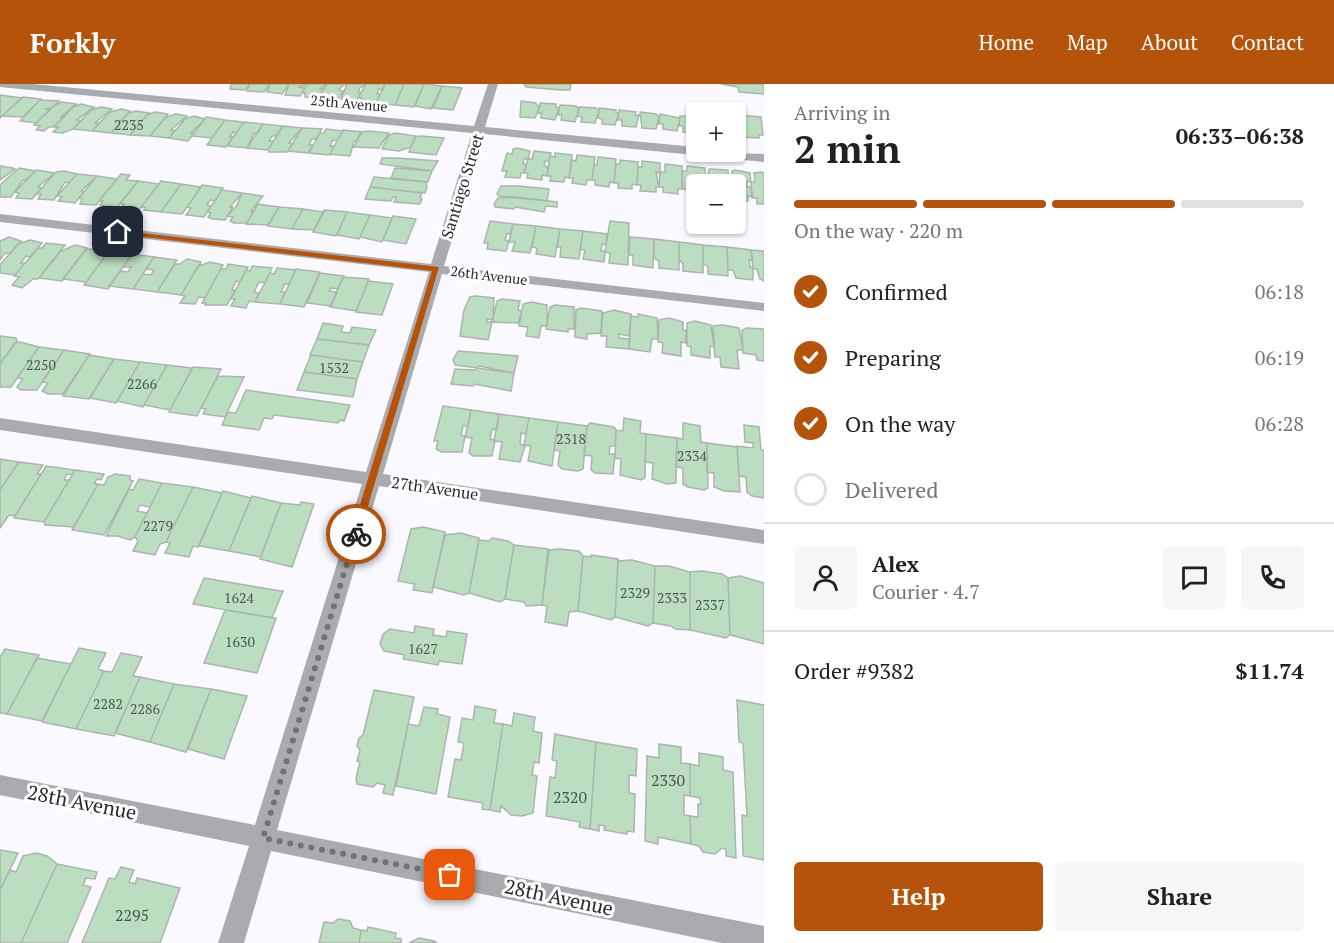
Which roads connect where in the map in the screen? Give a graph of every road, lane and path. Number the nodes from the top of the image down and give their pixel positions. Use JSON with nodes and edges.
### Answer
{"nodes":[{"id":1,"x":0,"y":84,"type":"edge"},
{"id":2,"x":493,"y":84,"type":"edge"},
{"id":3,"x":479,"y":130,"type":"junction"},
{"id":4,"x":686,"y":150,"type":"edge"},
{"id":5,"x":746,"y":156,"type":"edge"},
{"id":6,"x":764,"y":158,"type":"edge"},
{"id":7,"x":0,"y":218,"type":"edge"},
{"id":8,"x":437,"y":269,"type":"junction"},
{"id":9,"x":764,"y":307,"type":"edge"},
{"id":10,"x":0,"y":424,"type":"edge"},
{"id":11,"x":373,"y":479,"type":"junction"},
{"id":12,"x":764,"y":537,"type":"edge"},
{"id":13,"x":0,"y":785,"type":"edge"},
{"id":14,"x":263,"y":838,"type":"junction"},
{"id":15,"x":764,"y":939,"type":"edge"},
{"id":16,"x":231,"y":943,"type":"edge"}],
"edges":[{"from":1,"to":3,"type":"street","name":"25th Avenue"},
{"from":2,"to":3,"type":"street","name":"Santiago Street"},
{"from":3,"to":4,"type":"street","name":"25th Avenue"},
{"from":3,"to":8,"type":"street","name":"Santiago Street"},
{"from":5,"to":6,"type":"street","name":"25th Avenue"},
{"from":7,"to":8,"type":"street","name":"26th Avenue"},
{"from":8,"to":9,"type":"street","name":"26th Avenue"},
{"from":8,"to":11,"type":"street","name":"Santiago Street"},
{"from":10,"to":11,"type":"street","name":"27th Avenue"},
{"from":11,"to":12,"type":"street","name":"27th Avenue"},
{"from":11,"to":14,"type":"street","name":"Santiago Street"},
{"from":13,"to":14,"type":"street","name":"28th Avenue"},
{"from":14,"to":15,"type":"street","name":"28th Avenue"},
{"from":14,"to":16,"type":"street","name":"Santiago Street"}]}
